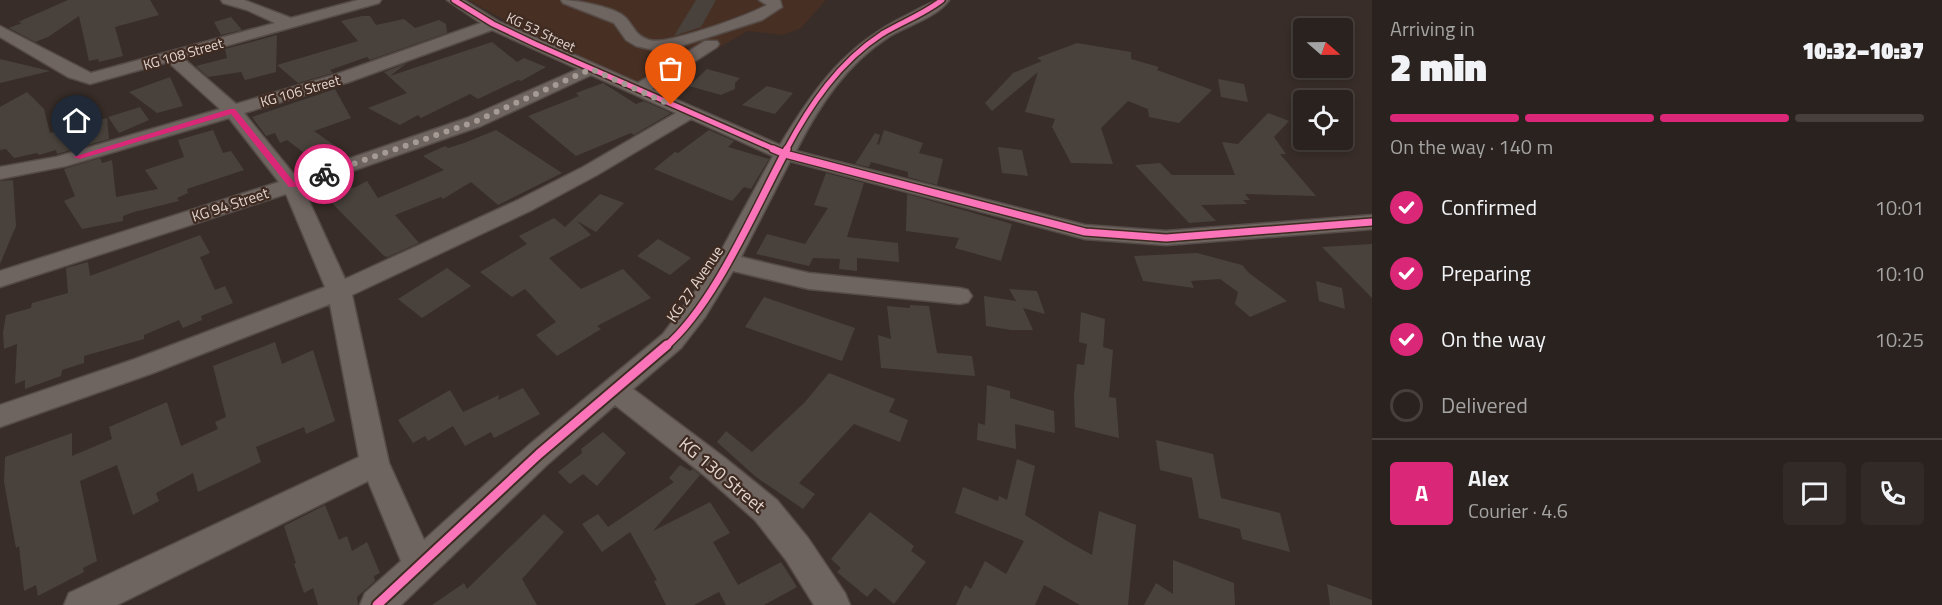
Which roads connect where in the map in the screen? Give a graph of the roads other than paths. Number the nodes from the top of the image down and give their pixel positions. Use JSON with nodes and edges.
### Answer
{"nodes":[{"id":1,"x":228,"y":0,"type":"edge"},
{"id":2,"x":374,"y":0,"type":"edge"},
{"id":3,"x":454,"y":0,"type":"edge"},
{"id":4,"x":568,"y":0,"type":"edge"},
{"id":5,"x":766,"y":0,"type":"edge"},
{"id":6,"x":942,"y":0,"type":"edge"},
{"id":7,"x":288,"y":23,"type":"junction"},
{"id":8,"x":493,"y":24,"type":"junction"},
{"id":9,"x":0,"y":31,"type":"edge"},
{"id":10,"x":711,"y":44,"type":"dead end"},
{"id":11,"x":172,"y":57,"type":"junction"},
{"id":12,"x":591,"y":69,"type":"junction"},
{"id":13,"x":638,"y":90,"type":"junction"},
{"id":14,"x":233,"y":111,"type":"junction"},
{"id":15,"x":688,"y":113,"type":"junction"},
{"id":16,"x":785,"y":154,"type":"junction"},
{"id":17,"x":0,"y":173,"type":"edge"},
{"id":18,"x":292,"y":185,"type":"junction"},
{"id":19,"x":1372,"y":222,"type":"edge"},
{"id":20,"x":729,"y":262,"type":"junction"},
{"id":21,"x":0,"y":279,"type":"edge"},
{"id":22,"x":339,"y":291,"type":"junction"},
{"id":23,"x":960,"y":296,"type":"dead end"},
{"id":24,"x":615,"y":390,"type":"junction"},
{"id":25,"x":0,"y":416,"type":"edge"},
{"id":26,"x":375,"y":463,"type":"junction"},
{"id":27,"x":419,"y":567,"type":"junction"},
{"id":28,"x":81,"y":605,"type":"edge"},
{"id":29,"x":377,"y":605,"type":"edge"},
{"id":30,"x":833,"y":605,"type":"edge"}],
"edges":[{"from":1,"to":7,"type":"street"},
{"from":2,"to":7,"type":"street","name":"KG 108 Street"},
{"from":3,"to":8,"type":"street","name":"KG 53 Street"},
{"from":4,"to":5,"type":"street"},
{"from":6,"to":16,"type":"street","name":"KG 27 Avenue"},
{"from":7,"to":11,"type":"street","name":"KG 108 Street"},
{"from":8,"to":12,"type":"street","name":"KG 53 Street"},
{"from":8,"to":14,"type":"street","name":"KG 106 Street"},
{"from":9,"to":11,"type":"street","name":"KG 108 Street"},
{"from":10,"to":13,"type":"street"},
{"from":11,"to":14,"type":"street"},
{"from":12,"to":13,"type":"street","name":"KG 53 Street"},
{"from":12,"to":18,"type":"street","name":"KG 94 Street"},
{"from":13,"to":15,"type":"street","name":"KG 53 Street"},
{"from":14,"to":17,"type":"street","name":"KG 106 Street"},
{"from":14,"to":18,"type":"street"},
{"from":15,"to":16,"type":"street","name":"KG 53 Street"},
{"from":15,"to":22,"type":"street"},
{"from":16,"to":19,"type":"street","name":"KG 53 Street"},
{"from":16,"to":20,"type":"street","name":"KG 27 Avenue"},
{"from":18,"to":21,"type":"street","name":"KG 94 Street"},
{"from":18,"to":22,"type":"street"},
{"from":20,"to":23,"type":"street"},
{"from":20,"to":24,"type":"street","name":"KG 27 Avenue"},
{"from":22,"to":25,"type":"street"},
{"from":22,"to":26,"type":"street"},
{"from":24,"to":27,"type":"street","name":"KG 27 Avenue"},
{"from":24,"to":30,"type":"street","name":"KG 130 Street"},
{"from":26,"to":27,"type":"street"},
{"from":26,"to":28,"type":"street"},
{"from":27,"to":29,"type":"street","name":"KG 27 Avenue"}]}
